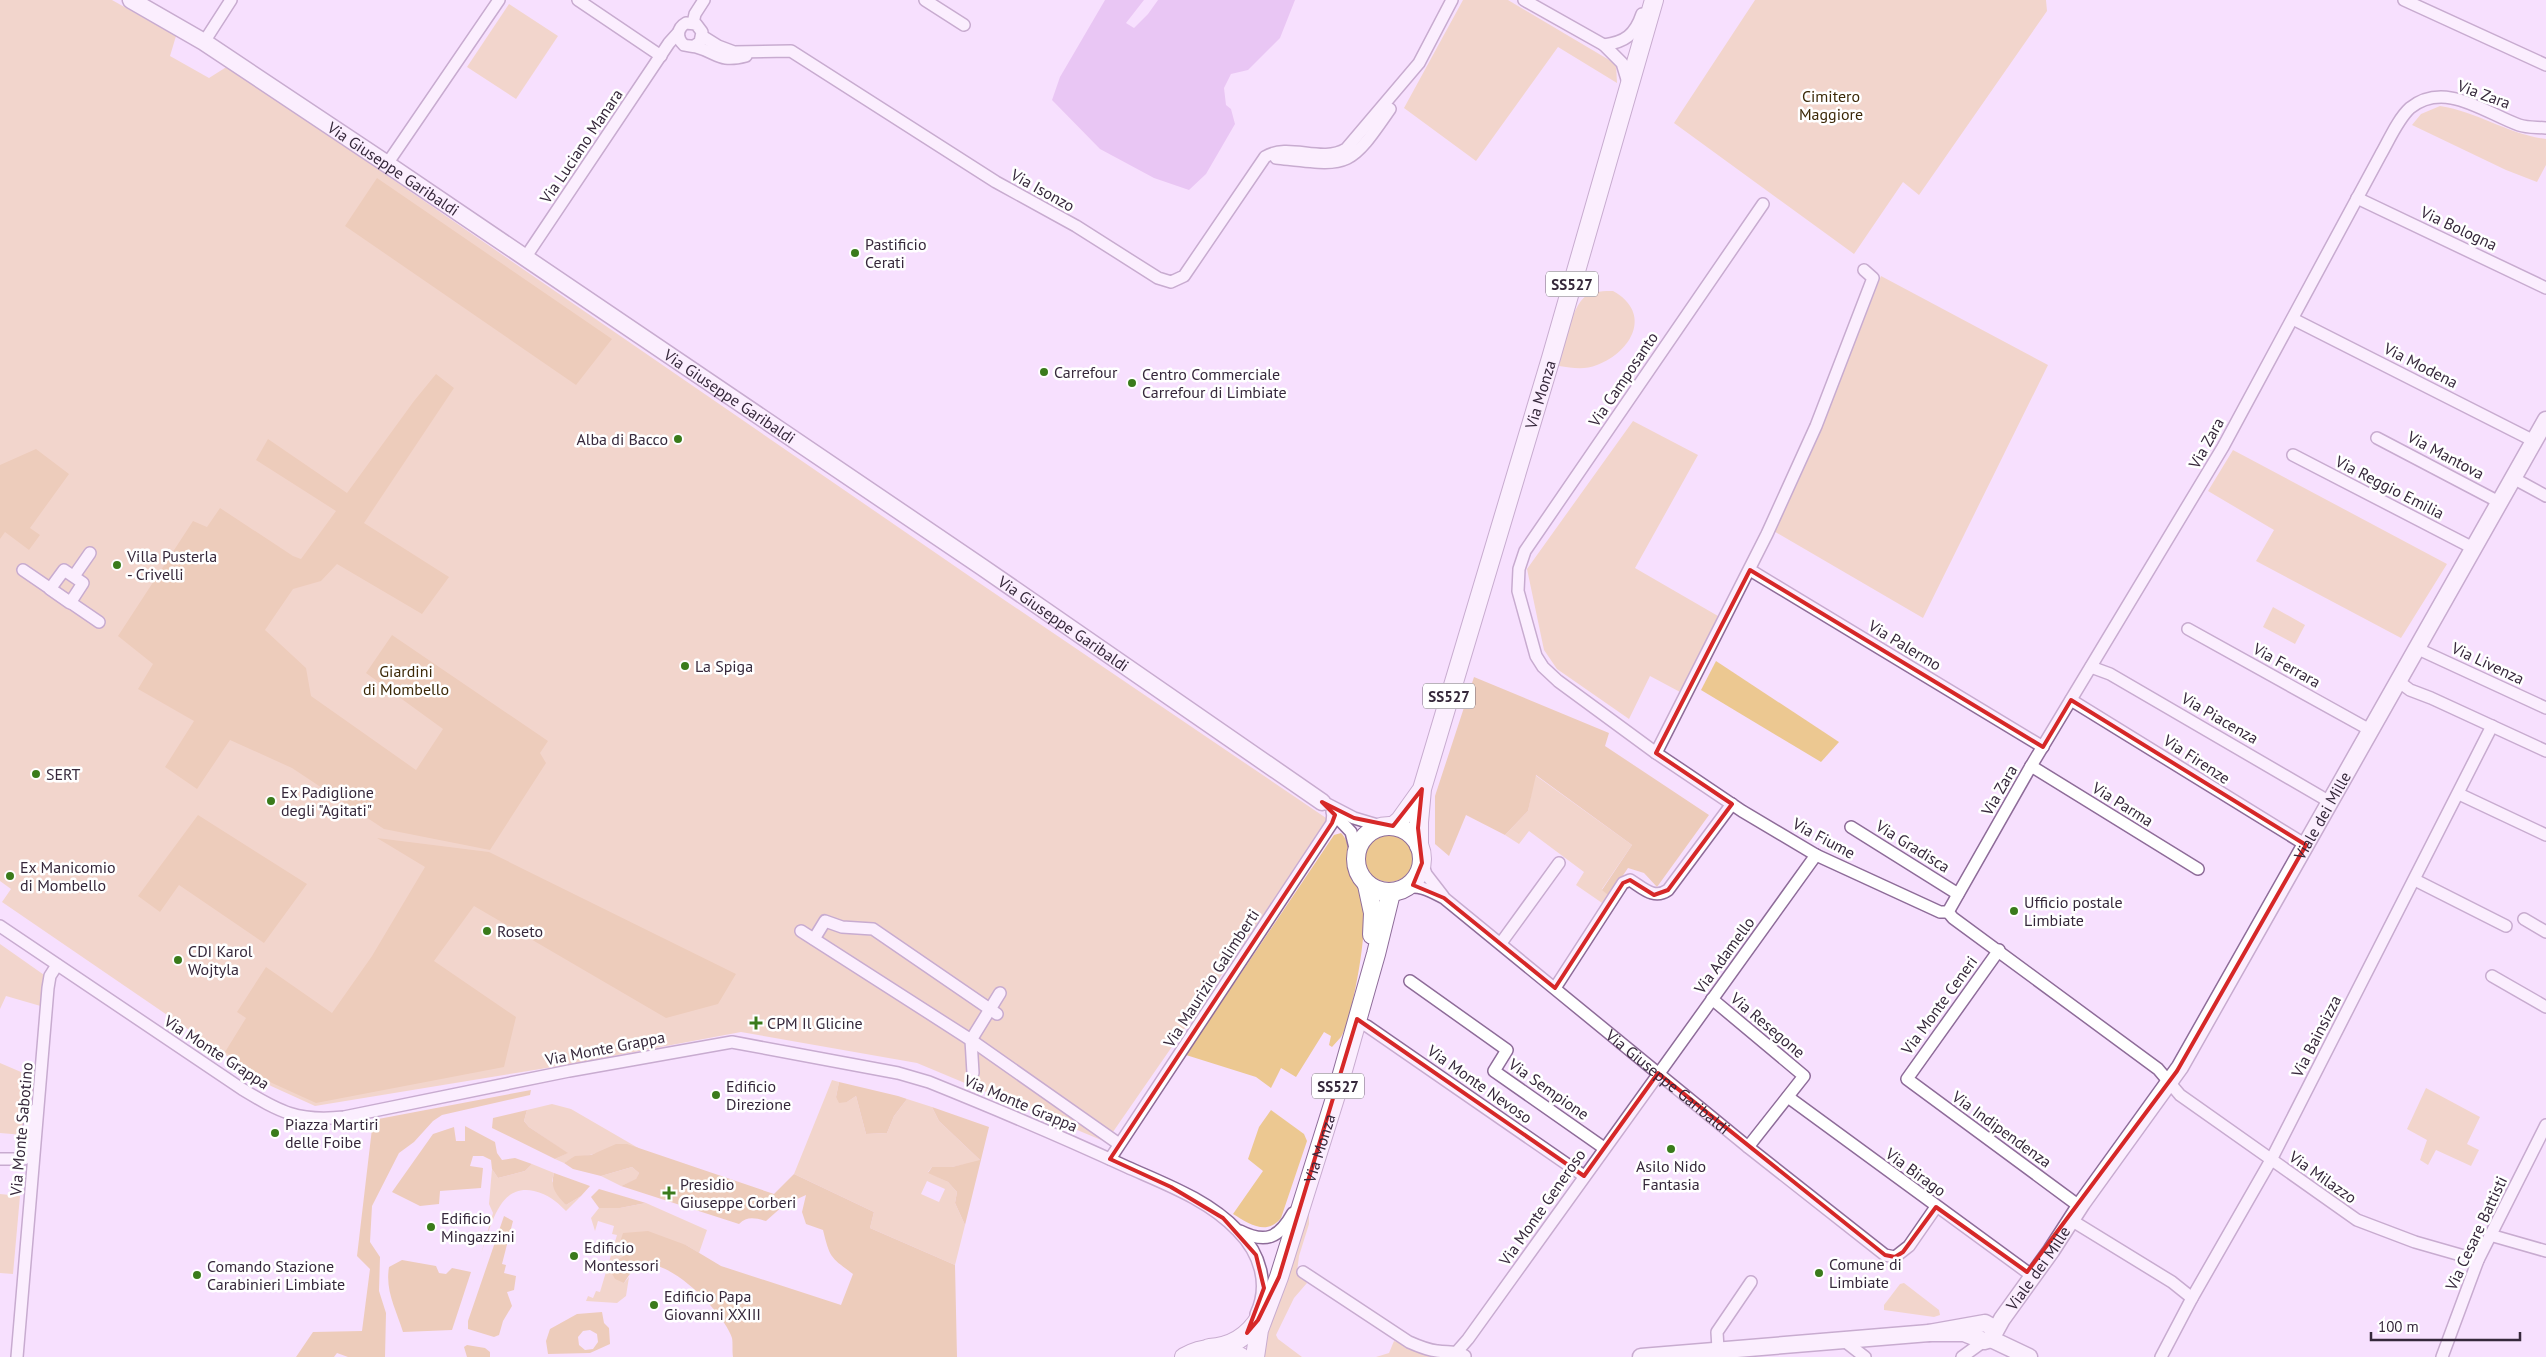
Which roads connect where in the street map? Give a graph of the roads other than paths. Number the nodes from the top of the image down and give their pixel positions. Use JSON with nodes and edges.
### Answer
{"nodes":[{"id":1,"x":131,"y":0,"type":"edge"},
{"id":2,"x":231,"y":0,"type":"edge"},
{"id":3,"x":499,"y":0,"type":"edge"},
{"id":4,"x":578,"y":0,"type":"edge"},
{"id":5,"x":704,"y":0,"type":"edge"},
{"id":6,"x":925,"y":0,"type":"edge"},
{"id":7,"x":1452,"y":0,"type":"edge"},
{"id":8,"x":1524,"y":0,"type":"edge"},
{"id":9,"x":1646,"y":0,"type":"edge"},
{"id":10,"x":1654,"y":0,"type":"edge"},
{"id":11,"x":2404,"y":0,"type":"edge"},
{"id":12,"x":693,"y":23,"type":"junction"},
{"id":13,"x":964,"y":25,"type":"dead end"},
{"id":14,"x":678,"y":33,"type":"junction"},
{"id":15,"x":702,"y":36,"type":"junction"},
{"id":16,"x":204,"y":42,"type":"junction"},
{"id":17,"x":689,"y":45,"type":"junction"},
{"id":18,"x":1604,"y":45,"type":"junction"},
{"id":19,"x":763,"y":52,"type":"junction"},
{"id":20,"x":663,"y":54,"type":"junction"},
{"id":21,"x":2546,"y":66,"type":"edge"},
{"id":22,"x":1629,"y":86,"type":"junction"},
{"id":23,"x":2546,"y":128,"type":"edge"},
{"id":24,"x":387,"y":164,"type":"junction"},
{"id":25,"x":2357,"y":198,"type":"junction"},
{"id":26,"x":1763,"y":204,"type":"dead end"},
{"id":27,"x":525,"y":258,"type":"junction"},
{"id":28,"x":1869,"y":274,"type":"dead end"},
{"id":29,"x":2546,"y":288,"type":"edge"},
{"id":30,"x":2293,"y":319,"type":"junction"},
{"id":31,"x":2546,"y":420,"type":"edge"},
{"id":32,"x":2377,"y":438,"type":"dead end"},
{"id":33,"x":2534,"y":441,"type":"junction"},
{"id":34,"x":2293,"y":456,"type":"dead end"},
{"id":35,"x":2513,"y":478,"type":"junction"},
{"id":36,"x":2546,"y":496,"type":"edge"},
{"id":37,"x":2499,"y":502,"type":"junction"},
{"id":38,"x":2473,"y":548,"type":"junction"},
{"id":39,"x":90,"y":553,"type":"dead end"},
{"id":40,"x":23,"y":570,"type":"dead end"},
{"id":41,"x":1750,"y":570,"type":"junction"},
{"id":42,"x":74,"y":576,"type":"dead end"},
{"id":43,"x":1518,"y":576,"type":"joint"},
{"id":44,"x":50,"y":589,"type":"junction"},
{"id":45,"x":70,"y":603,"type":"junction"},
{"id":46,"x":99,"y":622,"type":"dead end"},
{"id":47,"x":2188,"y":629,"type":"dead end"},
{"id":48,"x":2416,"y":648,"type":"junction"},
{"id":49,"x":2091,"y":667,"type":"junction"},
{"id":50,"x":2398,"y":681,"type":"junction"},
{"id":51,"x":2072,"y":700,"type":"junction"},
{"id":52,"x":2546,"y":708,"type":"edge"},
{"id":53,"x":2492,"y":726,"type":"junction"},
{"id":54,"x":2370,"y":730,"type":"junction"},
{"id":55,"x":2044,"y":747,"type":"junction"},
{"id":56,"x":2546,"y":751,"type":"edge"},
{"id":57,"x":1656,"y":753,"type":"junction"},
{"id":58,"x":2031,"y":766,"type":"junction"},
{"id":59,"x":1422,"y":789,"type":"junction"},
{"id":60,"x":2459,"y":794,"type":"junction"},
{"id":61,"x":2330,"y":802,"type":"junction"},
{"id":62,"x":1732,"y":804,"type":"junction"},
{"id":63,"x":1327,"y":807,"type":"junction"},
{"id":64,"x":1388,"y":826,"type":"junction"},
{"id":65,"x":1851,"y":827,"type":"dead end"},
{"id":66,"x":2546,"y":836,"type":"edge"},
{"id":67,"x":2306,"y":845,"type":"junction"},
{"id":68,"x":1356,"y":852,"type":"junction"},
{"id":69,"x":1421,"y":855,"type":"junction"},
{"id":70,"x":1816,"y":855,"type":"junction"},
{"id":71,"x":1559,"y":862,"type":"dead end"},
{"id":72,"x":2198,"y":870,"type":"dead end"},
{"id":73,"x":2415,"y":880,"type":"junction"},
{"id":74,"x":1367,"y":885,"type":"junction"},
{"id":75,"x":1398,"y":891,"type":"junction"},
{"id":76,"x":1958,"y":894,"type":"junction"},
{"id":77,"x":1444,"y":898,"type":"junction"},
{"id":78,"x":1948,"y":912,"type":"junction"},
{"id":79,"x":2524,"y":919,"type":"dead end"},
{"id":80,"x":0,"y":926,"type":"edge"},
{"id":81,"x":2506,"y":926,"type":"dead end"},
{"id":82,"x":801,"y":931,"type":"dead end"},
{"id":83,"x":2546,"y":932,"type":"edge"},
{"id":84,"x":814,"y":939,"type":"junction"},
{"id":85,"x":1501,"y":943,"type":"junction"},
{"id":86,"x":1999,"y":950,"type":"junction"},
{"id":87,"x":58,"y":965,"type":"junction"},
{"id":88,"x":2492,"y":976,"type":"dead end"},
{"id":89,"x":1410,"y":982,"type":"dead end"},
{"id":90,"x":1555,"y":988,"type":"junction"},
{"id":91,"x":1000,"y":993,"type":"dead end"},
{"id":92,"x":1364,"y":993,"type":"junction"},
{"id":93,"x":1712,"y":999,"type":"junction"},
{"id":94,"x":2546,"y":1007,"type":"edge"},
{"id":95,"x":993,"y":1012,"type":"junction"},
{"id":96,"x":1356,"y":1021,"type":"junction"},
{"id":97,"x":970,"y":1040,"type":"junction"},
{"id":98,"x":973,"y":1073,"type":"dead end"},
{"id":99,"x":1658,"y":1073,"type":"junction"},
{"id":100,"x":1907,"y":1079,"type":"joint"},
{"id":101,"x":2169,"y":1083,"type":"junction"},
{"id":102,"x":1788,"y":1097,"type":"junction"},
{"id":103,"x":40,"y":1099,"type":"junction"},
{"id":104,"x":2546,"y":1125,"type":"edge"},
{"id":105,"x":1119,"y":1144,"type":"junction"},
{"id":106,"x":1748,"y":1147,"type":"junction"},
{"id":107,"x":1604,"y":1148,"type":"junction"},
{"id":108,"x":0,"y":1159,"type":"edge"},
{"id":109,"x":1110,"y":1159,"type":"junction"},
{"id":110,"x":2271,"y":1160,"type":"junction"},
{"id":111,"x":1584,"y":1176,"type":"junction"},
{"id":112,"x":1310,"y":1180,"type":"junction"},
{"id":113,"x":1936,"y":1207,"type":"junction"},
{"id":114,"x":2077,"y":1209,"type":"junction"},
{"id":115,"x":1238,"y":1230,"type":"junction"},
{"id":116,"x":2490,"y":1235,"type":"junction"},
{"id":117,"x":2546,"y":1251,"type":"edge"},
{"id":118,"x":2478,"y":1260,"type":"junction"},
{"id":119,"x":1303,"y":1272,"type":"dead end"},
{"id":120,"x":2027,"y":1272,"type":"junction"},
{"id":121,"x":1751,"y":1282,"type":"dead end"},
{"id":122,"x":2192,"y":1298,"type":"junction"},
{"id":123,"x":1269,"y":1302,"type":"junction"},
{"id":124,"x":1246,"y":1333,"type":"junction"},
{"id":125,"x":1986,"y":1335,"type":"junction"},
{"id":126,"x":1843,"y":1340,"type":"junction"},
{"id":127,"x":1803,"y":1343,"type":"junction"},
{"id":128,"x":1209,"y":1348,"type":"junction"},
{"id":129,"x":1718,"y":1350,"type":"junction"},
{"id":130,"x":1691,"y":1353,"type":"junction"},
{"id":131,"x":1454,"y":1355,"type":"edge"},
{"id":132,"x":17,"y":1357,"type":"edge"},
{"id":133,"x":1184,"y":1357,"type":"edge"},
{"id":134,"x":1241,"y":1357,"type":"edge"},
{"id":135,"x":1255,"y":1357,"type":"edge"},
{"id":136,"x":1642,"y":1357,"type":"edge"},
{"id":137,"x":1865,"y":1357,"type":"edge"},
{"id":138,"x":1962,"y":1357,"type":"edge"},
{"id":139,"x":2029,"y":1357,"type":"edge"},
{"id":140,"x":2161,"y":1357,"type":"edge"},
{"id":141,"x":2442,"y":1357,"type":"edge"}],
"edges":[{"from":1,"to":16,"type":"street","name":"Via Giuseppe Garibaldi"},
{"from":2,"to":16,"type":"street"},
{"from":3,"to":24,"type":"street"},
{"from":4,"to":20,"type":"street"},
{"from":5,"to":12,"type":"street"},
{"from":6,"to":13,"type":"street"},
{"from":7,"to":19,"type":"street","name":"Via Isonzo"},
{"from":8,"to":18,"type":"street"},
{"from":9,"to":18,"type":"street"},
{"from":10,"to":22,"type":"main road","name":"Via Monza","number":"SS527"},
{"from":11,"to":21,"type":"street"},
{"from":12,"to":14,"type":"street"},
{"from":12,"to":15,"type":"street"},
{"from":14,"to":17,"type":"street"},
{"from":14,"to":20,"type":"street","name":"Via Luciano Manara"},
{"from":15,"to":17,"type":"street"},
{"from":15,"to":19,"type":"street","name":"Via Isonzo"},
{"from":16,"to":24,"type":"street","name":"Via Giuseppe Garibaldi"},
{"from":17,"to":19,"type":"street","name":"Via Isonzo"},
{"from":17,"to":20,"type":"street"},
{"from":18,"to":22,"type":"street"},
{"from":20,"to":27,"type":"street","name":"Via Luciano Manara"},
{"from":22,"to":59,"type":"main road","name":"Via Monza","number":"SS527"},
{"from":23,"to":25,"type":"street","name":"Via Zara"},
{"from":24,"to":27,"type":"street","name":"Via Giuseppe Garibaldi"},
{"from":25,"to":29,"type":"street","name":"Via Bologna"},
{"from":25,"to":30,"type":"street","name":"Via Zara"},
{"from":26,"to":43,"type":"street","name":"Via Camposanto"},
{"from":27,"to":63,"type":"street","name":"Via Giuseppe Garibaldi"},
{"from":28,"to":41,"type":"street"},
{"from":30,"to":33,"type":"street","name":"Via Modena"},
{"from":30,"to":49,"type":"street","name":"Via Zara"},
{"from":31,"to":33,"type":"street","name":"Viale dei Mille"},
{"from":32,"to":37,"type":"street","name":"Via Mantova"},
{"from":33,"to":35,"type":"street","name":"Viale dei Mille"},
{"from":34,"to":38,"type":"street","name":"Via Reggio Emilia"},
{"from":35,"to":36,"type":"street"},
{"from":35,"to":37,"type":"street","name":"Viale dei Mille"},
{"from":37,"to":38,"type":"street","name":"Viale dei Mille"},
{"from":38,"to":48,"type":"street","name":"Viale dei Mille"},
{"from":39,"to":42,"type":"street"},
{"from":40,"to":44,"type":"street"},
{"from":41,"to":55,"type":"street","name":"Via Palermo"},
{"from":41,"to":57,"type":"street"},
{"from":43,"to":57,"type":"street","name":"Via Fiume"},
{"from":44,"to":45,"type":"street"},
{"from":44,"to":45,"type":"street"},
{"from":45,"to":46,"type":"street"},
{"from":47,"to":54,"type":"street","name":"Via Ferrara"},
{"from":48,"to":50,"type":"street","name":"Viale dei Mille"},
{"from":48,"to":52,"type":"street","name":"Via Livenza"},
{"from":49,"to":51,"type":"street","name":"Via Zara"},
{"from":49,"to":61,"type":"street","name":"Via Piacenza"},
{"from":50,"to":53,"type":"street"},
{"from":50,"to":54,"type":"street","name":"Viale dei Mille"},
{"from":51,"to":55,"type":"street","name":"Via Zara"},
{"from":51,"to":67,"type":"street","name":"Via Firenze"},
{"from":53,"to":56,"type":"street"},
{"from":53,"to":60,"type":"street","name":"Via Bainsizza"},
{"from":54,"to":61,"type":"street","name":"Viale dei Mille"},
{"from":55,"to":58,"type":"street","name":"Via Zara"},
{"from":57,"to":62,"type":"street","name":"Via Fiume"},
{"from":58,"to":72,"type":"street","name":"Via Parma"},
{"from":58,"to":76,"type":"street","name":"Via Zara"},
{"from":59,"to":64,"type":"main road","name":"Via Monza","number":"SS527"},
{"from":59,"to":69,"type":"main road","name":"Via Monza","number":"SS527"},
{"from":60,"to":66,"type":"street"},
{"from":60,"to":73,"type":"street","name":"Via Bainsizza"},
{"from":61,"to":67,"type":"street","name":"Viale dei Mille"},
{"from":62,"to":70,"type":"street","name":"Via Fiume"},
{"from":62,"to":90,"type":"street"},
{"from":63,"to":64,"type":"street","name":"Via Giuseppe Garibaldi"},
{"from":63,"to":68,"type":"street","name":"Via Giuseppe Garibaldi"},
{"from":63,"to":105,"type":"street","name":"Via Maurizio Galimberti"},
{"from":64,"to":68,"type":"main road"},
{"from":64,"to":69,"type":"main road"},
{"from":65,"to":76,"type":"street","name":"Via Gradisca"},
{"from":67,"to":101,"type":"street","name":"Viale dei Mille"},
{"from":68,"to":74,"type":"main road"},
{"from":69,"to":75,"type":"main road"},
{"from":69,"to":77,"type":"street","name":"Via Giuseppe Garibaldi"},
{"from":70,"to":78,"type":"street","name":"Via Fiume"},
{"from":70,"to":93,"type":"street","name":"Via Adamello"},
{"from":71,"to":85,"type":"street"},
{"from":73,"to":81,"type":"street"},
{"from":73,"to":110,"type":"street","name":"Via Bainsizza"},
{"from":74,"to":75,"type":"main road"},
{"from":74,"to":92,"type":"main road","name":"Via Monza","number":"SS527"},
{"from":75,"to":77,"type":"street","name":"Via Giuseppe Garibaldi"},
{"from":75,"to":92,"type":"main road","name":"Via Monza","number":"SS527"},
{"from":76,"to":78,"type":"street","name":"Via Zara"},
{"from":77,"to":85,"type":"street","name":"Via Giuseppe Garibaldi"},
{"from":78,"to":86,"type":"street","name":"Via Fiume"},
{"from":79,"to":83,"type":"street"},
{"from":80,"to":87,"type":"street","name":"Via Monte Grappa"},
{"from":82,"to":84,"type":"street"},
{"from":84,"to":95,"type":"street"},
{"from":84,"to":97,"type":"street"},
{"from":85,"to":90,"type":"street","name":"Via Giuseppe Garibaldi"},
{"from":86,"to":100,"type":"street","name":"Via Monte Ceneri"},
{"from":86,"to":101,"type":"street","name":"Via Fiume"},
{"from":87,"to":103,"type":"street","name":"Via Monte Sabotino"},
{"from":87,"to":109,"type":"street","name":"Via Monte Grappa"},
{"from":88,"to":94,"type":"street"},
{"from":89,"to":107,"type":"street","name":"Via Sempione"},
{"from":90,"to":99,"type":"street","name":"Via Giuseppe Garibaldi"},
{"from":91,"to":95,"type":"street"},
{"from":92,"to":96,"type":"main road","name":"Via Monza","number":"SS527"},
{"from":93,"to":99,"type":"street","name":"Via Adamello"},
{"from":93,"to":102,"type":"street","name":"Via Resegone"},
{"from":95,"to":97,"type":"street"},
{"from":96,"to":111,"type":"street","name":"Via Monte Nevoso"},
{"from":96,"to":112,"type":"main road","name":"Via Monza","number":"SS527"},
{"from":97,"to":98,"type":"street"},
{"from":97,"to":105,"type":"street"},
{"from":99,"to":106,"type":"street","name":"Via Giuseppe Garibaldi"},
{"from":99,"to":107,"type":"street","name":"Via Monte Generoso"},
{"from":100,"to":114,"type":"street","name":"Via Indipendenza"},
{"from":101,"to":110,"type":"street","name":"Via Milazzo"},
{"from":101,"to":114,"type":"street","name":"Viale dei Mille"},
{"from":102,"to":106,"type":"street"},
{"from":102,"to":113,"type":"street","name":"Via Birago"},
{"from":103,"to":108,"type":"street"},
{"from":103,"to":132,"type":"street","name":"Via Monte Sabotino"},
{"from":104,"to":116,"type":"street","name":"Via Cesare Battisti"},
{"from":105,"to":109,"type":"street","name":"Via Maurizio Galimberti"},
{"from":106,"to":113,"type":"street","name":"Via Giuseppe Garibaldi"},
{"from":107,"to":111,"type":"street","name":"Via Monte Generoso"},
{"from":109,"to":115,"type":"street","name":"Via Monte Grappa"},
{"from":110,"to":118,"type":"street","name":"Via Milazzo"},
{"from":110,"to":122,"type":"street","name":"Via Bainsizza"},
{"from":111,"to":131,"type":"street","name":"Via Monte Generoso"},
{"from":112,"to":115,"type":"street","name":"Via Monte Grappa"},
{"from":112,"to":123,"type":"main road","name":"Via Monza","number":"SS527"},
{"from":113,"to":120,"type":"street","name":"Via Birago"},
{"from":114,"to":120,"type":"street","name":"Viale dei Mille"},
{"from":114,"to":122,"type":"street","name":"Via Indipendenza"},
{"from":114,"to":125,"type":"street","name":"Viale dei Mille"},
{"from":115,"to":124,"type":"street","name":"Via Monte Grappa"},
{"from":116,"to":117,"type":"street"},
{"from":116,"to":118,"type":"street","name":"Via Cesare Battisti"},
{"from":118,"to":141,"type":"street","name":"Via Cesare Battisti"},
{"from":119,"to":131,"type":"street"},
{"from":120,"to":125,"type":"street","name":"Viale dei Mille"},
{"from":121,"to":129,"type":"street"},
{"from":122,"to":140,"type":"street","name":"Via Bainsizza"},
{"from":123,"to":124,"type":"main road","name":"Via Monza","number":"SS527"},
{"from":123,"to":135,"type":"main road","name":"Via Monza","number":"SS527"},
{"from":124,"to":128,"type":"main road","name":"Via Monza","number":"SS527"},
{"from":125,"to":126,"type":"street"},
{"from":125,"to":138,"type":"street"},
{"from":125,"to":139,"type":"street"},
{"from":126,"to":127,"type":"street"},
{"from":126,"to":137,"type":"street"},
{"from":127,"to":129,"type":"street"},
{"from":127,"to":130,"type":"street"},
{"from":128,"to":133,"type":"main road","number":"SS527"},
{"from":128,"to":134,"type":"main road"},
{"from":129,"to":130,"type":"street"},
{"from":130,"to":136,"type":"street"}]}
